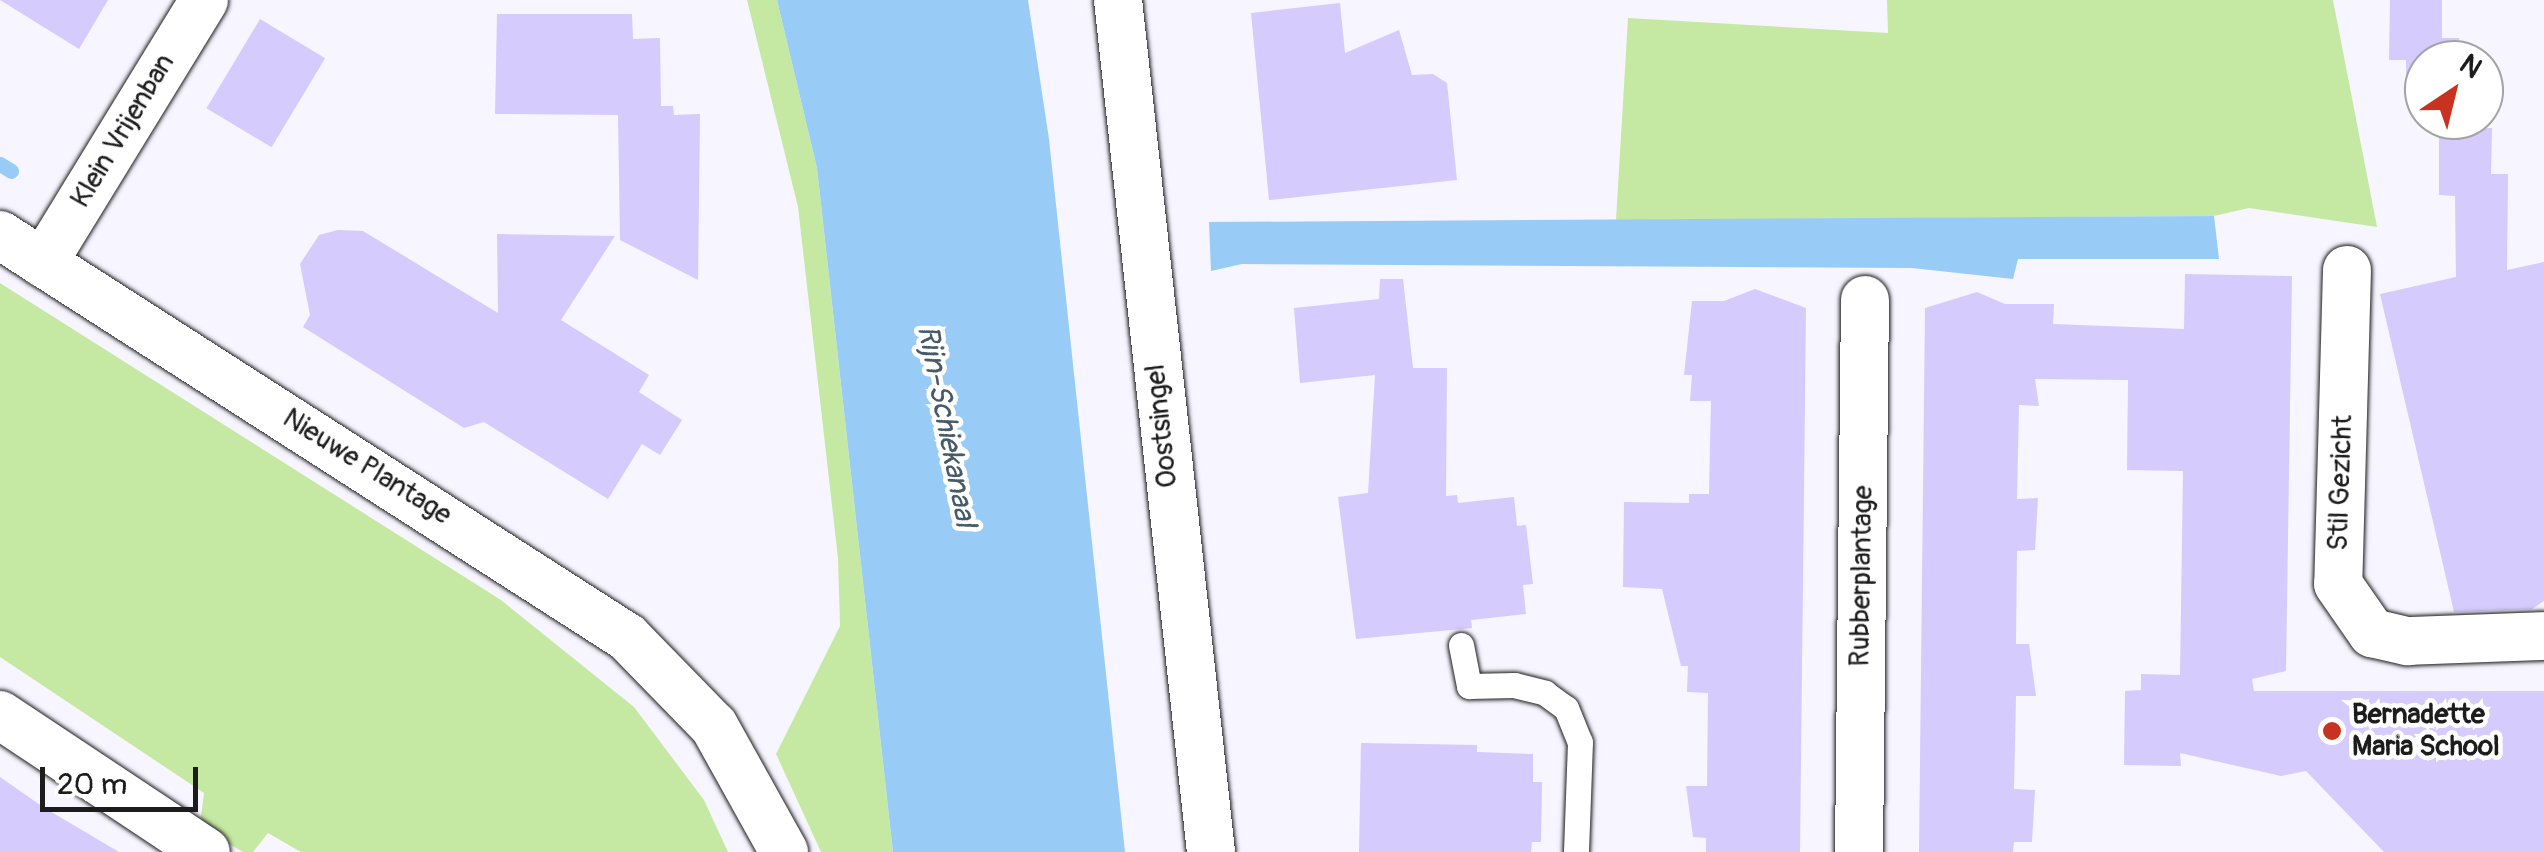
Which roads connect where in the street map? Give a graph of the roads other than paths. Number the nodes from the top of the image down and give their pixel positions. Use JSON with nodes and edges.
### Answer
{"nodes":[{"id":1,"x":204,"y":0,"type":"edge"},
{"id":2,"x":1118,"y":0,"type":"edge"},
{"id":3,"x":0,"y":234,"type":"edge"},
{"id":4,"x":43,"y":263,"type":"junction"},
{"id":5,"x":2347,"y":270,"type":"dead end"},
{"id":6,"x":1865,"y":300,"type":"dead end"},
{"id":7,"x":2544,"y":636,"type":"edge"},
{"id":8,"x":1461,"y":645,"type":"dead end"},
{"id":9,"x":0,"y":715,"type":"edge"},
{"id":10,"x":206,"y":852,"type":"edge"},
{"id":11,"x":784,"y":852,"type":"edge"},
{"id":12,"x":1211,"y":852,"type":"edge"},
{"id":13,"x":1576,"y":852,"type":"edge"},
{"id":14,"x":1858,"y":852,"type":"edge"}],
"edges":[{"from":1,"to":4,"type":"street","name":"Klein Vrijenban"},
{"from":2,"to":12,"type":"street","name":"Oostsingel"},
{"from":3,"to":4,"type":"street","name":"Nieuwe Plantage"},
{"from":4,"to":11,"type":"street","name":"Nieuwe Plantage"},
{"from":5,"to":7,"type":"street","name":"Stil Gezicht"},
{"from":6,"to":14,"type":"street","name":"Rubberplantage"},
{"from":8,"to":13,"type":"lane"},
{"from":9,"to":10,"type":"street"}]}
